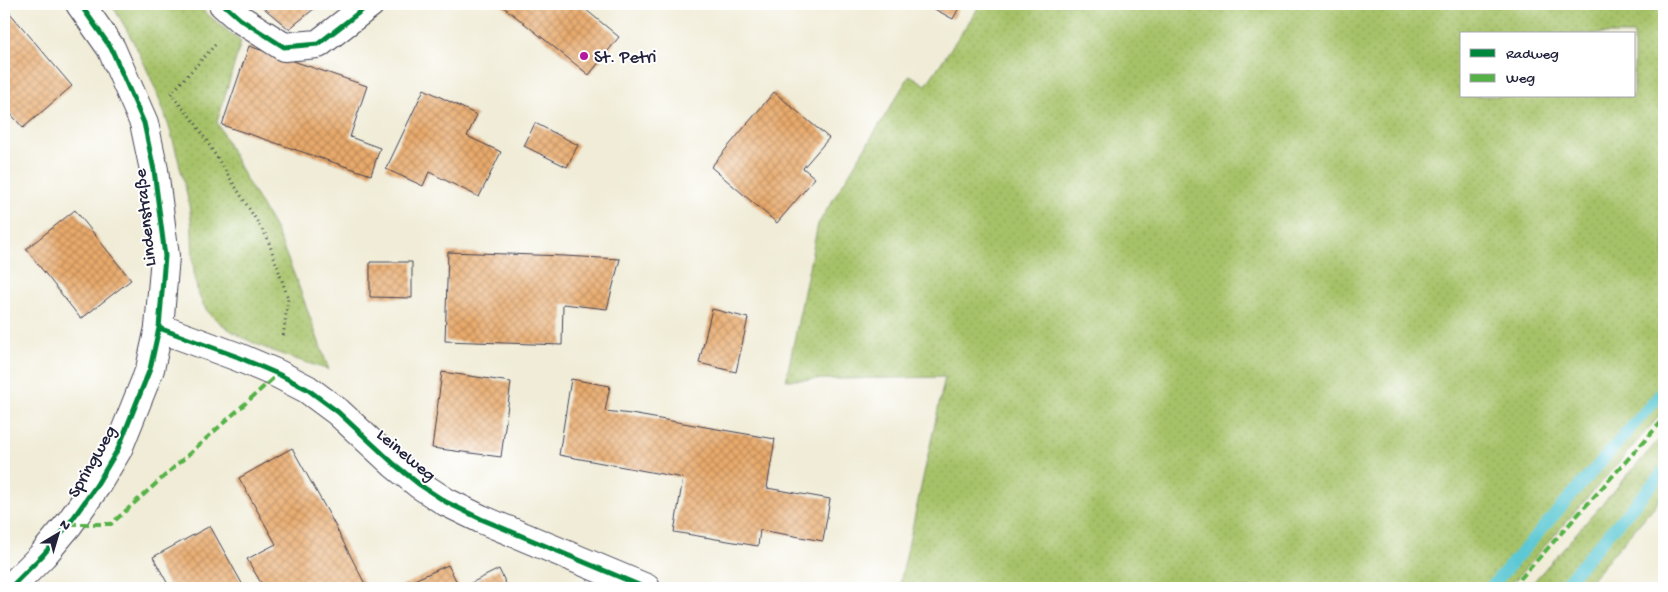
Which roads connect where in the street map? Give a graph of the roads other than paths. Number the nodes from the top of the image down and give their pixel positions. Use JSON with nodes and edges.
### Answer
{"nodes":[{"id":1,"x":80,"y":4,"type":"edge"},
{"id":2,"x":370,"y":4,"type":"edge"},
{"id":3,"x":231,"y":11,"type":"edge"},
{"id":4,"x":160,"y":328,"type":"junction"},
{"id":5,"x":10,"y":588,"type":"edge"},
{"id":6,"x":646,"y":588,"type":"edge"}],
"edges":[{"from":1,"to":4,"type":"street","name":"Lindenstraße"},
{"from":2,"to":3,"type":"street"},
{"from":4,"to":5,"type":"street","name":"Springweg"},
{"from":4,"to":6,"type":"street","name":"Leineweg"}]}
